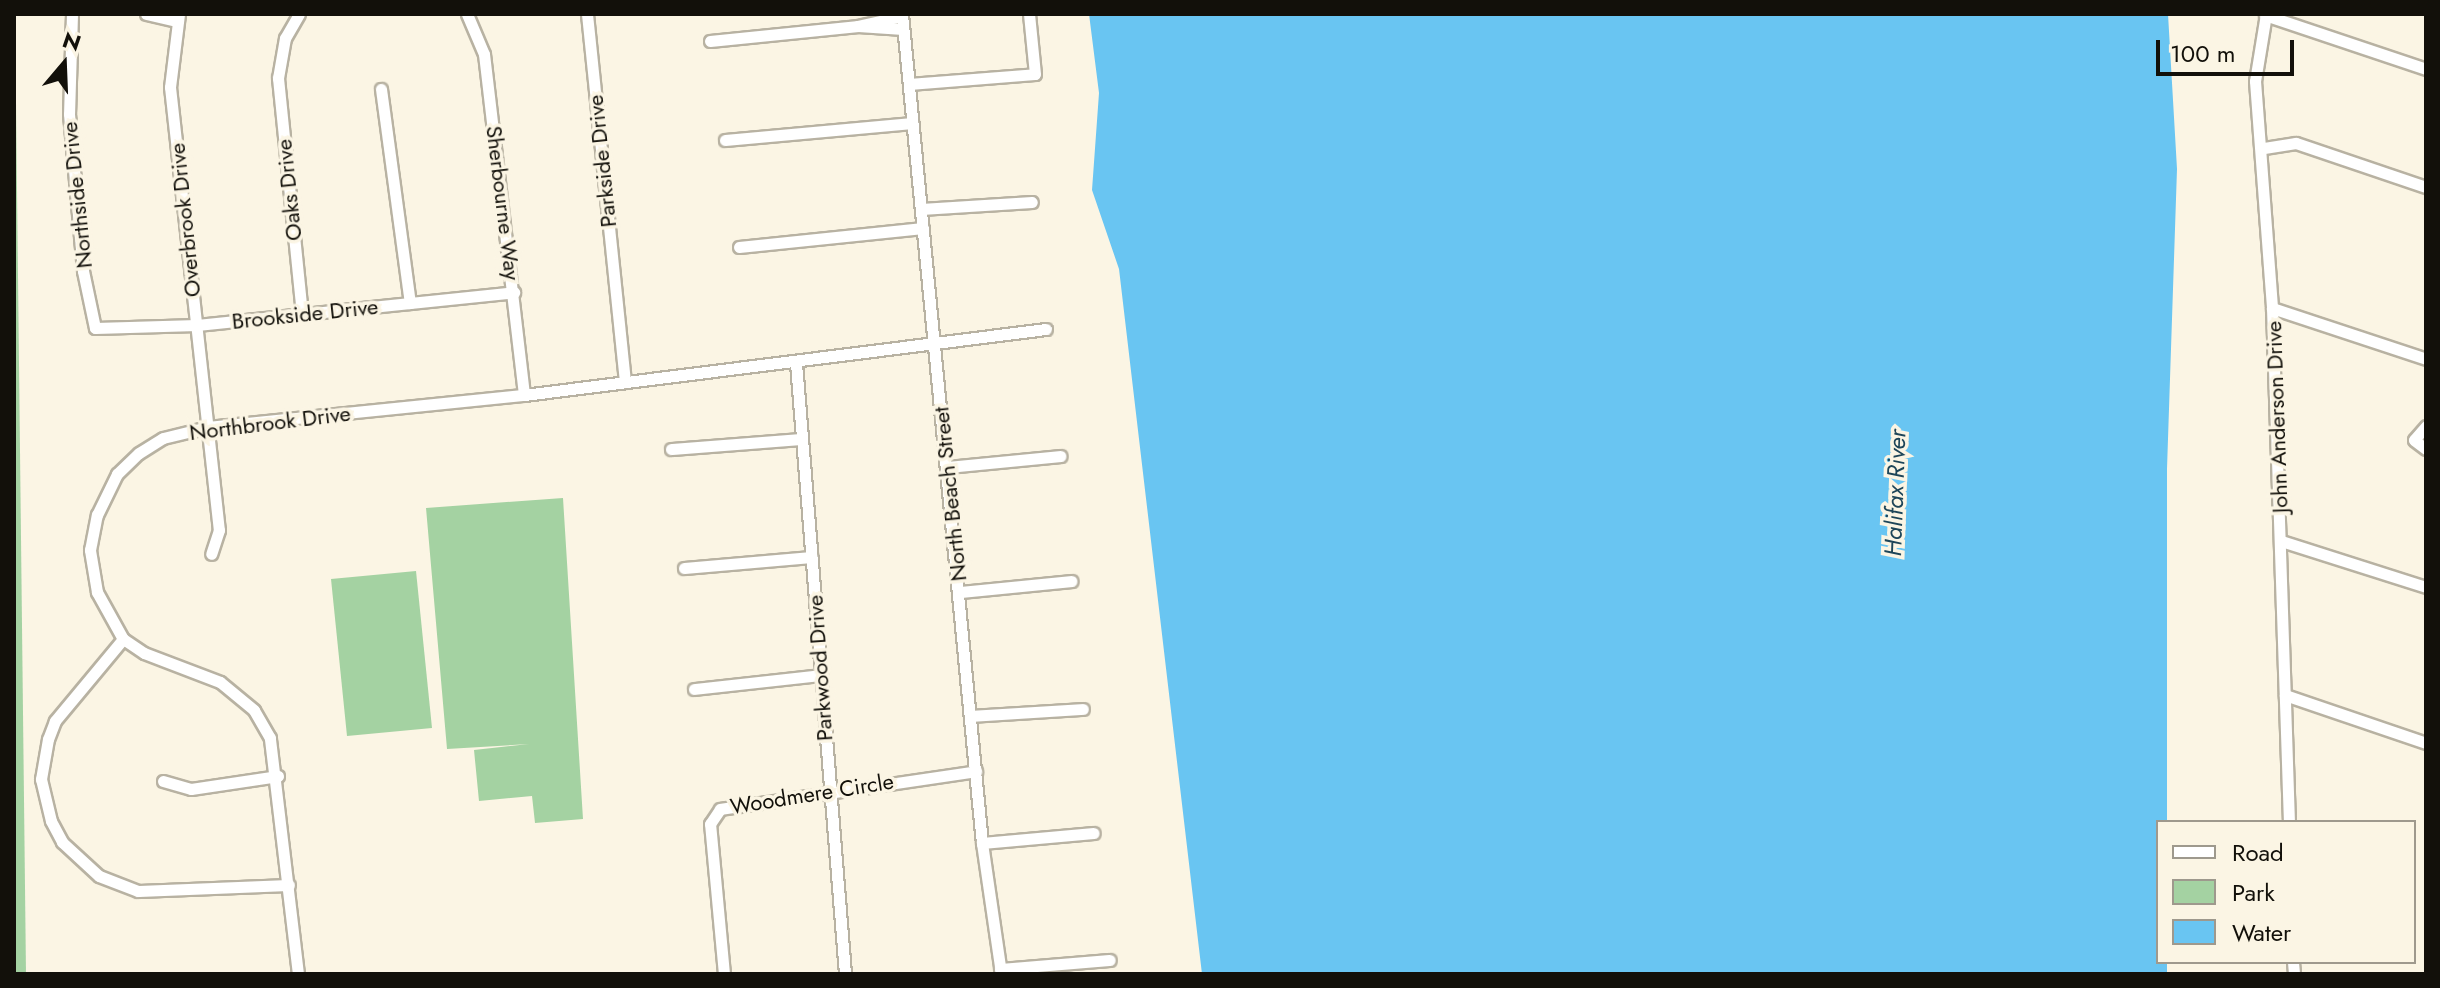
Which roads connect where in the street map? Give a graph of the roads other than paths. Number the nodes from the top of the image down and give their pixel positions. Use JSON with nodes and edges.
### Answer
{"nodes":[{"id":1,"x":72,"y":14,"type":"edge"},
{"id":2,"x":146,"y":14,"type":"edge"},
{"id":3,"x":299,"y":14,"type":"edge"},
{"id":4,"x":467,"y":14,"type":"edge"},
{"id":5,"x":587,"y":14,"type":"edge"},
{"id":6,"x":1029,"y":14,"type":"edge"},
{"id":7,"x":2266,"y":14,"type":"edge"},
{"id":8,"x":178,"y":17,"type":"edge"},
{"id":9,"x":902,"y":20,"type":"edge"},
{"id":10,"x":710,"y":41,"type":"dead end"},
{"id":11,"x":2426,"y":69,"type":"edge"},
{"id":12,"x":909,"y":84,"type":"junction"},
{"id":13,"x":381,"y":89,"type":"dead end"},
{"id":14,"x":912,"y":123,"type":"junction"},
{"id":15,"x":725,"y":140,"type":"dead end"},
{"id":16,"x":2264,"y":148,"type":"junction"},
{"id":17,"x":2426,"y":187,"type":"edge"},
{"id":18,"x":1032,"y":202,"type":"dead end"},
{"id":19,"x":921,"y":209,"type":"junction"},
{"id":20,"x":923,"y":228,"type":"junction"},
{"id":21,"x":739,"y":247,"type":"dead end"},
{"id":22,"x":514,"y":292,"type":"junction"},
{"id":23,"x":410,"y":303,"type":"junction"},
{"id":24,"x":2272,"y":308,"type":"junction"},
{"id":25,"x":302,"y":314,"type":"junction"},
{"id":26,"x":197,"y":325,"type":"junction"},
{"id":27,"x":95,"y":328,"type":"joint"},
{"id":28,"x":1046,"y":329,"type":"dead end"},
{"id":29,"x":934,"y":339,"type":"junction"},
{"id":30,"x":2426,"y":359,"type":"edge"},
{"id":31,"x":796,"y":363,"type":"junction"},
{"id":32,"x":625,"y":382,"type":"junction"},
{"id":33,"x":524,"y":395,"type":"junction"},
{"id":34,"x":2426,"y":426,"type":"edge"},
{"id":35,"x":208,"y":427,"type":"junction"},
{"id":36,"x":802,"y":439,"type":"junction"},
{"id":37,"x":671,"y":449,"type":"dead end"},
{"id":38,"x":2426,"y":449,"type":"edge"},
{"id":39,"x":1060,"y":456,"type":"dead end"},
{"id":40,"x":948,"y":467,"type":"junction"},
{"id":41,"x":2281,"y":541,"type":"junction"},
{"id":42,"x":211,"y":554,"type":"dead end"},
{"id":43,"x":812,"y":557,"type":"junction"},
{"id":44,"x":684,"y":568,"type":"dead end"},
{"id":45,"x":1071,"y":581,"type":"dead end"},
{"id":46,"x":2426,"y":587,"type":"edge"},
{"id":47,"x":961,"y":592,"type":"junction"},
{"id":48,"x":123,"y":639,"type":"junction"},
{"id":49,"x":821,"y":675,"type":"junction"},
{"id":50,"x":694,"y":689,"type":"dead end"},
{"id":51,"x":2285,"y":695,"type":"junction"},
{"id":52,"x":1083,"y":709,"type":"dead end"},
{"id":53,"x":971,"y":716,"type":"junction"},
{"id":54,"x":2426,"y":743,"type":"edge"},
{"id":55,"x":976,"y":771,"type":"junction"},
{"id":56,"x":278,"y":776,"type":"junction"},
{"id":57,"x":163,"y":781,"type":"dead end"},
{"id":58,"x":829,"y":790,"type":"junction"},
{"id":59,"x":2289,"y":820,"type":"edge"},
{"id":60,"x":1094,"y":833,"type":"dead end"},
{"id":61,"x":982,"y":843,"type":"junction"},
{"id":62,"x":289,"y":885,"type":"junction"},
{"id":63,"x":1110,"y":960,"type":"dead end"},
{"id":64,"x":1000,"y":972,"type":"edge"},
{"id":65,"x":298,"y":974,"type":"edge"},
{"id":66,"x":724,"y":974,"type":"edge"},
{"id":67,"x":845,"y":974,"type":"edge"}],
"edges":[{"from":1,"to":27,"type":"street","name":"Northside Drive"},
{"from":2,"to":8,"type":"street"},
{"from":3,"to":25,"type":"street","name":"Oaks Drive"},
{"from":4,"to":22,"type":"street","name":"Sherbourne Way"},
{"from":5,"to":32,"type":"street","name":"Parkside Drive"},
{"from":6,"to":12,"type":"street"},
{"from":7,"to":11,"type":"street"},
{"from":7,"to":16,"type":"street","name":"John Anderson Drive"},
{"from":8,"to":26,"type":"street","name":"Overbrook Drive"},
{"from":9,"to":10,"type":"street"},
{"from":9,"to":12,"type":"street","name":"North Beach Street"},
{"from":12,"to":14,"type":"street","name":"North Beach Street"},
{"from":13,"to":23,"type":"street"},
{"from":14,"to":15,"type":"street"},
{"from":14,"to":19,"type":"street","name":"North Beach Street"},
{"from":16,"to":17,"type":"street"},
{"from":16,"to":24,"type":"street","name":"John Anderson Drive"},
{"from":18,"to":19,"type":"street"},
{"from":19,"to":20,"type":"street","name":"North Beach Street"},
{"from":20,"to":21,"type":"street"},
{"from":20,"to":29,"type":"street","name":"North Beach Street"},
{"from":22,"to":23,"type":"street","name":"Brookside Drive"},
{"from":22,"to":33,"type":"street","name":"Sherbourne Way"},
{"from":23,"to":25,"type":"street","name":"Brookside Drive"},
{"from":24,"to":30,"type":"street"},
{"from":24,"to":41,"type":"street","name":"John Anderson Drive"},
{"from":25,"to":26,"type":"street","name":"Brookside Drive"},
{"from":26,"to":27,"type":"street","name":"Brookside Drive"},
{"from":26,"to":35,"type":"street","name":"Overbrook Drive"},
{"from":28,"to":29,"type":"street","name":"Northbrook Drive"},
{"from":29,"to":31,"type":"street","name":"Northbrook Drive"},
{"from":29,"to":40,"type":"street","name":"North Beach Street"},
{"from":31,"to":32,"type":"street","name":"Northbrook Drive"},
{"from":31,"to":36,"type":"street","name":"Parkwood Drive"},
{"from":32,"to":33,"type":"street","name":"Northbrook Drive"},
{"from":33,"to":35,"type":"street","name":"Northbrook Drive"},
{"from":34,"to":38,"type":"street"},
{"from":35,"to":42,"type":"street","name":"Overbrook Drive"},
{"from":35,"to":48,"type":"street","name":"Northbrook Drive"},
{"from":36,"to":37,"type":"street"},
{"from":36,"to":43,"type":"street","name":"Parkwood Drive"},
{"from":39,"to":40,"type":"street"},
{"from":40,"to":47,"type":"street","name":"North Beach Street"},
{"from":41,"to":46,"type":"street"},
{"from":41,"to":51,"type":"street","name":"John Anderson Drive"},
{"from":43,"to":44,"type":"street"},
{"from":43,"to":49,"type":"street","name":"Parkwood Drive"},
{"from":45,"to":47,"type":"street"},
{"from":47,"to":53,"type":"street","name":"North Beach Street"},
{"from":48,"to":56,"type":"street"},
{"from":48,"to":62,"type":"street"},
{"from":49,"to":50,"type":"street"},
{"from":49,"to":58,"type":"street","name":"Parkwood Drive"},
{"from":51,"to":54,"type":"street"},
{"from":51,"to":59,"type":"street","name":"John Anderson Drive"},
{"from":52,"to":53,"type":"street"},
{"from":53,"to":55,"type":"street","name":"North Beach Street"},
{"from":55,"to":58,"type":"street","name":"Woodmere Circle"},
{"from":55,"to":61,"type":"street","name":"North Beach Street"},
{"from":56,"to":57,"type":"street"},
{"from":56,"to":62,"type":"street"},
{"from":58,"to":66,"type":"street","name":"Woodmere Circle"},
{"from":58,"to":67,"type":"street","name":"Parkwood Drive"},
{"from":60,"to":61,"type":"street"},
{"from":61,"to":64,"type":"street","name":"North Beach Street"},
{"from":62,"to":65,"type":"street"},
{"from":63,"to":64,"type":"street"}]}
